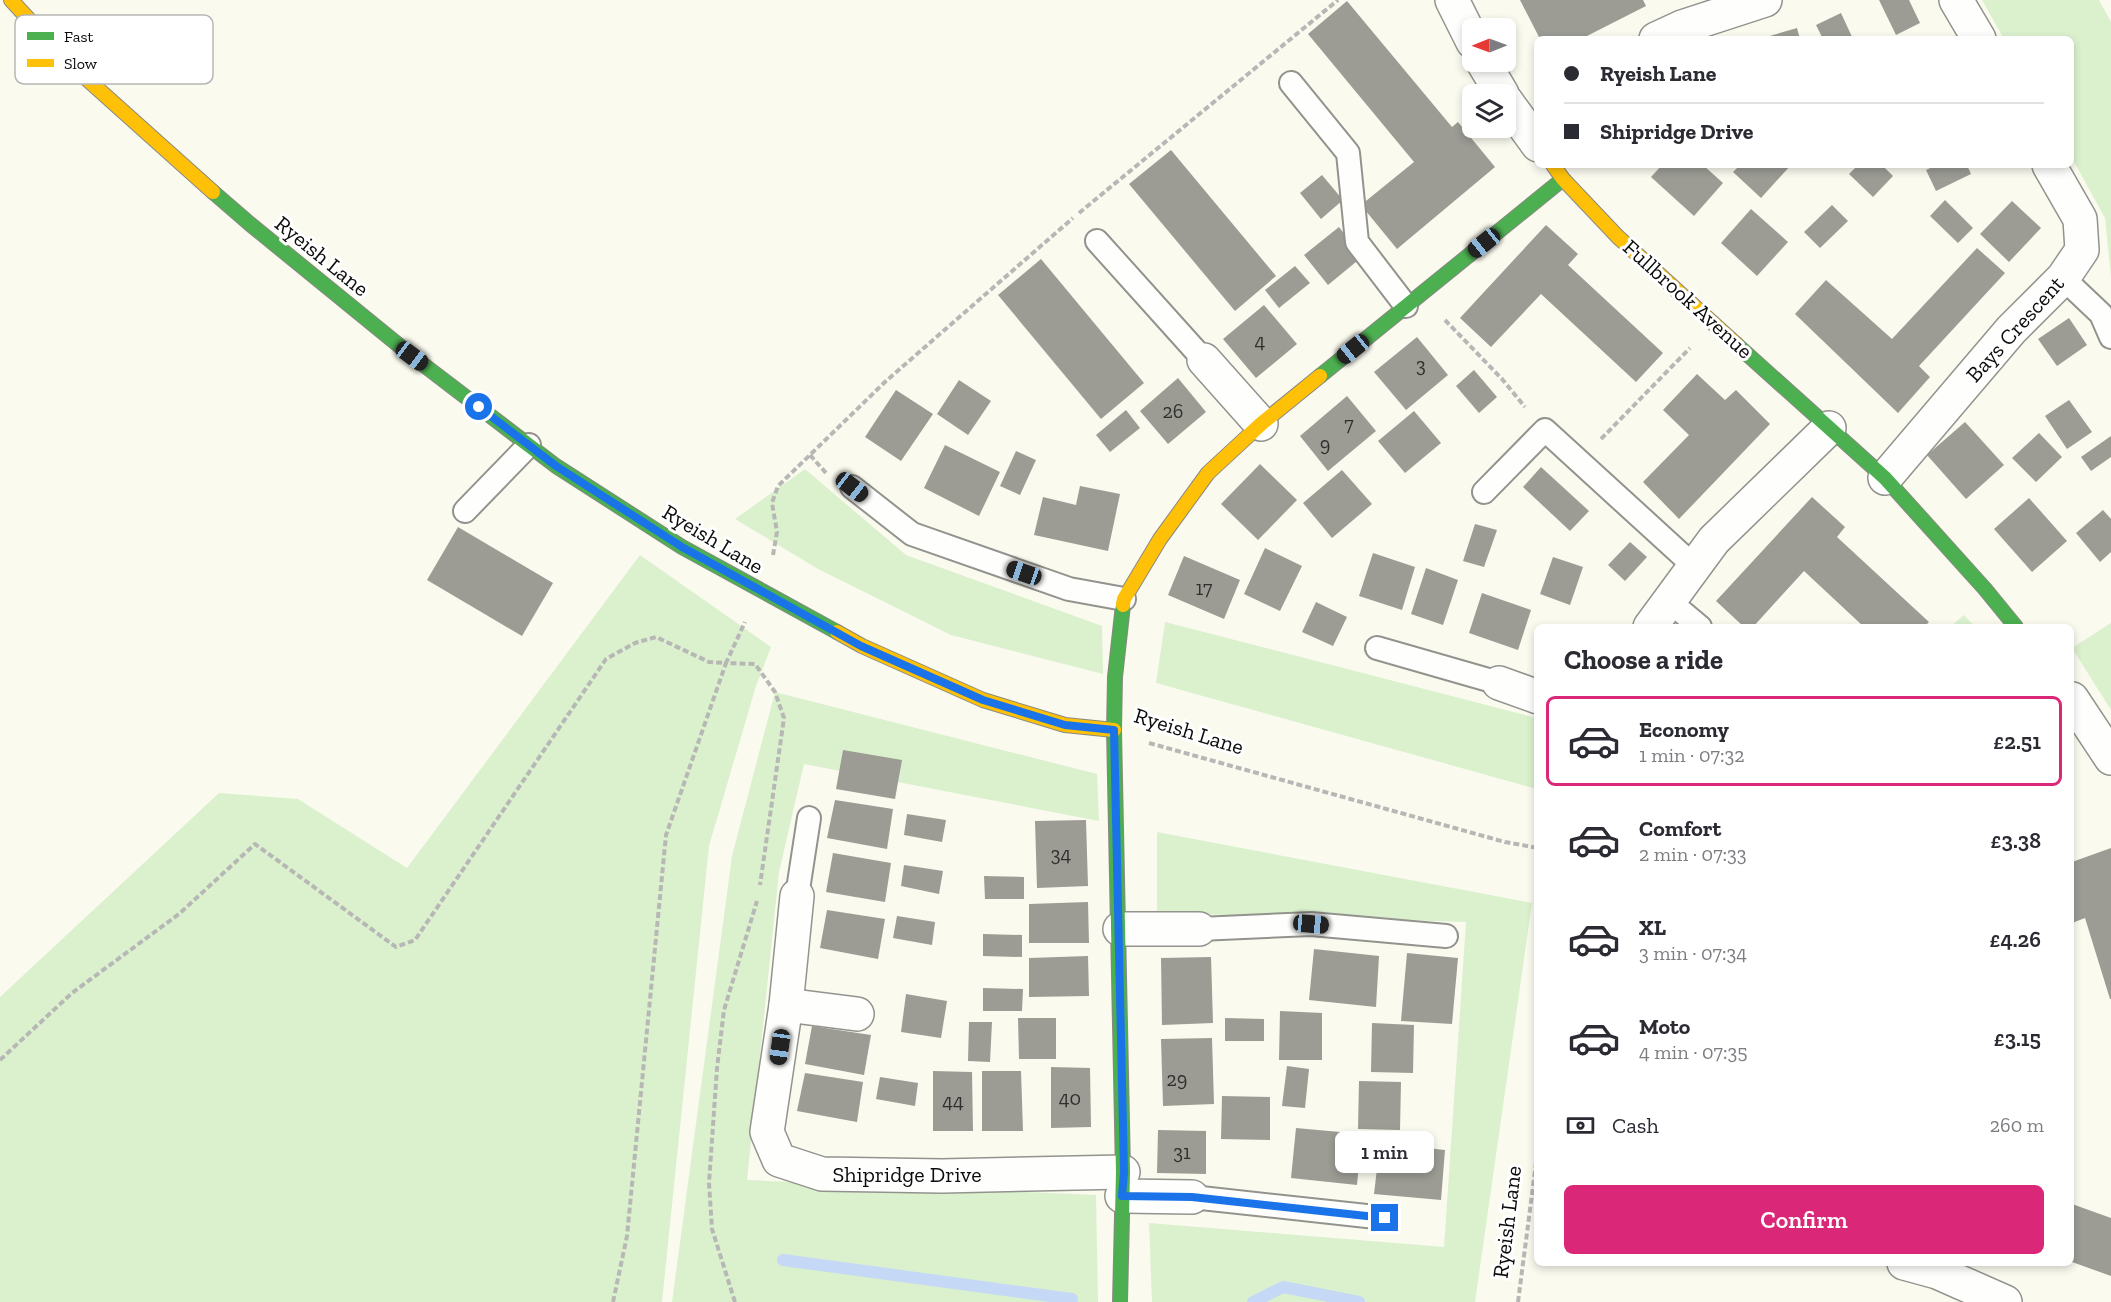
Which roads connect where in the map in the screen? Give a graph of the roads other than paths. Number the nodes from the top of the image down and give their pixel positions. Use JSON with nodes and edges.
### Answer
{"nodes":[{"id":1,"x":11,"y":0,"type":"edge"},
{"id":2,"x":1452,"y":0,"type":"edge"},
{"id":3,"x":1766,"y":0,"type":"edge"},
{"id":4,"x":1956,"y":0,"type":"edge"},
{"id":5,"x":25,"y":15,"type":"edge"},
{"id":6,"x":1462,"y":20,"type":"edge"},
{"id":7,"x":1662,"y":36,"type":"edge"},
{"id":8,"x":1977,"y":36,"type":"edge"},
{"id":9,"x":1291,"y":83,"type":"dead end"},
{"id":10,"x":93,"y":84,"type":"edge"},
{"id":11,"x":1555,"y":168,"type":"edge"},
{"id":12,"x":2051,"y":168,"type":"edge"},
{"id":13,"x":1563,"y":179,"type":"junction"},
{"id":14,"x":1097,"y":241,"type":"dead end"},
{"id":15,"x":2063,"y":278,"type":"junction"},
{"id":16,"x":1413,"y":301,"type":"junction"},
{"id":17,"x":2111,"y":337,"type":"edge"},
{"id":18,"x":1204,"y":360,"type":"joint"},
{"id":19,"x":1261,"y":424,"type":"junction"},
{"id":20,"x":1829,"y":428,"type":"junction"},
{"id":21,"x":529,"y":445,"type":"junction"},
{"id":22,"x":1885,"y":478,"type":"junction"},
{"id":23,"x":852,"y":487,"type":"dead end"},
{"id":24,"x":1484,"y":492,"type":"dead end"},
{"id":25,"x":465,"y":511,"type":"dead end"},
{"id":26,"x":1695,"y":567,"type":"junction"},
{"id":27,"x":1124,"y":599,"type":"junction"},
{"id":28,"x":1660,"y":614,"type":"edge"},
{"id":29,"x":1691,"y":624,"type":"edge"},
{"id":30,"x":2013,"y":624,"type":"edge"},
{"id":31,"x":1377,"y":648,"type":"dead end"},
{"id":32,"x":1498,"y":683,"type":"joint"},
{"id":33,"x":1534,"y":696,"type":"edge"},
{"id":34,"x":2074,"y":702,"type":"edge"},
{"id":35,"x":1114,"y":730,"type":"junction"},
{"id":36,"x":2111,"y":758,"type":"edge"},
{"id":37,"x":809,"y":818,"type":"dead end"},
{"id":38,"x":797,"y":896,"type":"joint"},
{"id":39,"x":1120,"y":929,"type":"junction"},
{"id":40,"x":1199,"y":929,"type":"joint"},
{"id":41,"x":1446,"y":936,"type":"dead end"},
{"id":42,"x":786,"y":1005,"type":"junction"},
{"id":43,"x":857,"y":1014,"type":"dead end"},
{"id":44,"x":1123,"y":1184,"type":"junction"},
{"id":45,"x":1192,"y":1197,"type":"joint"},
{"id":46,"x":1385,"y":1218,"type":"dead end"},
{"id":47,"x":1938,"y":1268,"type":"edge"},
{"id":48,"x":1120,"y":1302,"type":"edge"},
{"id":49,"x":2005,"y":1302,"type":"edge"}],
"edges":[{"from":1,"to":5,"type":"street","name":"Ryeish Lane"},
{"from":2,"to":6,"type":"street"},
{"from":3,"to":7,"type":"street"},
{"from":4,"to":8,"type":"street"},
{"from":9,"to":16,"type":"lane"},
{"from":10,"to":21,"type":"street","name":"Ryeish Lane"},
{"from":11,"to":13,"type":"street","name":"Fullbrook Avenue"},
{"from":12,"to":15,"type":"street","name":"Bays Crescent"},
{"from":13,"to":16,"type":"street"},
{"from":13,"to":20,"type":"street","name":"Fullbrook Avenue"},
{"from":14,"to":18,"type":"lane"},
{"from":15,"to":17,"type":"lane"},
{"from":15,"to":22,"type":"street","name":"Bays Crescent"},
{"from":16,"to":19,"type":"street"},
{"from":18,"to":19,"type":"street"},
{"from":19,"to":27,"type":"street"},
{"from":20,"to":22,"type":"street","name":"Fullbrook Avenue"},
{"from":20,"to":26,"type":"street"},
{"from":21,"to":25,"type":"lane"},
{"from":21,"to":35,"type":"street","name":"Ryeish Lane"},
{"from":22,"to":30,"type":"street","name":"Fullbrook Avenue"},
{"from":23,"to":27,"type":"lane"},
{"from":24,"to":26,"type":"lane"},
{"from":26,"to":28,"type":"street"},
{"from":27,"to":35,"type":"street"},
{"from":28,"to":29,"type":"lane"},
{"from":31,"to":32,"type":"lane"},
{"from":32,"to":33,"type":"street"},
{"from":34,"to":36,"type":"street"},
{"from":35,"to":39,"type":"street"},
{"from":37,"to":38,"type":"lane","name":"Shipridge Drive"},
{"from":38,"to":42,"type":"street","name":"Shipridge Drive"},
{"from":39,"to":40,"type":"street"},
{"from":39,"to":44,"type":"street"},
{"from":40,"to":41,"type":"lane"},
{"from":42,"to":43,"type":"street"},
{"from":42,"to":44,"type":"street","name":"Shipridge Drive"},
{"from":44,"to":45,"type":"street","name":"Shipridge Drive"},
{"from":44,"to":48,"type":"street"},
{"from":45,"to":46,"type":"lane","name":"Shipridge Drive"},
{"from":47,"to":49,"type":"street"}]}
